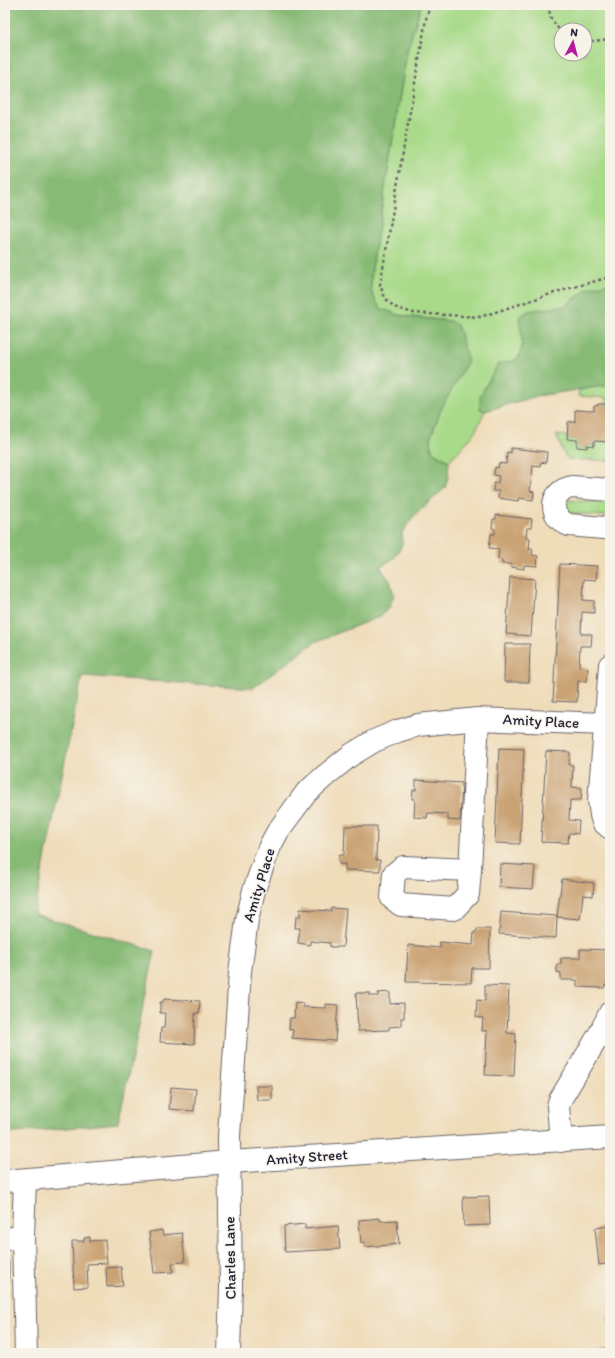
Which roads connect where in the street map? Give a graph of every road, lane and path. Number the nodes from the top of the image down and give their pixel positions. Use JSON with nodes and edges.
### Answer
{"nodes":[{"id":1,"x":430,"y":5,"type":"edge"},
{"id":2,"x":548,"y":5,"type":"edge"},
{"id":3,"x":553,"y":22,"type":"edge"},
{"id":4,"x":610,"y":39,"type":"edge"},
{"id":5,"x":593,"y":40,"type":"edge"},
{"id":6,"x":610,"y":277,"type":"edge"},
{"id":7,"x":610,"y":490,"type":"edge"},
{"id":8,"x":610,"y":525,"type":"edge"},
{"id":9,"x":610,"y":664,"type":"edge"},
{"id":10,"x":478,"y":719,"type":"junction"},
{"id":11,"x":607,"y":728,"type":"edge"},
{"id":12,"x":610,"y":828,"type":"edge"},
{"id":13,"x":470,"y":870,"type":"dead end"},
{"id":14,"x":610,"y":1012,"type":"edge"},
{"id":15,"x":610,"y":1137,"type":"edge"},
{"id":16,"x":561,"y":1141,"type":"junction"},
{"id":17,"x":229,"y":1162,"type":"junction"},
{"id":18,"x":15,"y":1181,"type":"edge"},
{"id":19,"x":14,"y":1238,"type":"edge"},
{"id":20,"x":26,"y":1353,"type":"edge"},
{"id":21,"x":229,"y":1353,"type":"edge"}],
"edges":[{"from":1,"to":6,"type":"path"},
{"from":2,"to":3,"type":"path"},
{"from":4,"to":5,"type":"path"},
{"from":7,"to":8,"type":"main road"},
{"from":9,"to":11,"type":"main road"},
{"from":10,"to":11,"type":"main road","name":"Amity Place"},
{"from":10,"to":13,"type":"main road"},
{"from":10,"to":17,"type":"main road","name":"Amity Place"},
{"from":11,"to":12,"type":"main road"},
{"from":14,"to":16,"type":"main road"},
{"from":15,"to":16,"type":"main road","name":"Amity Street"},
{"from":16,"to":17,"type":"main road","name":"Amity Street"},
{"from":17,"to":18,"type":"main road","name":"Amity Street"},
{"from":17,"to":21,"type":"main road","name":"Charles Lane"},
{"from":18,"to":19,"type":"main road"},
{"from":19,"to":20,"type":"main road"}]}
